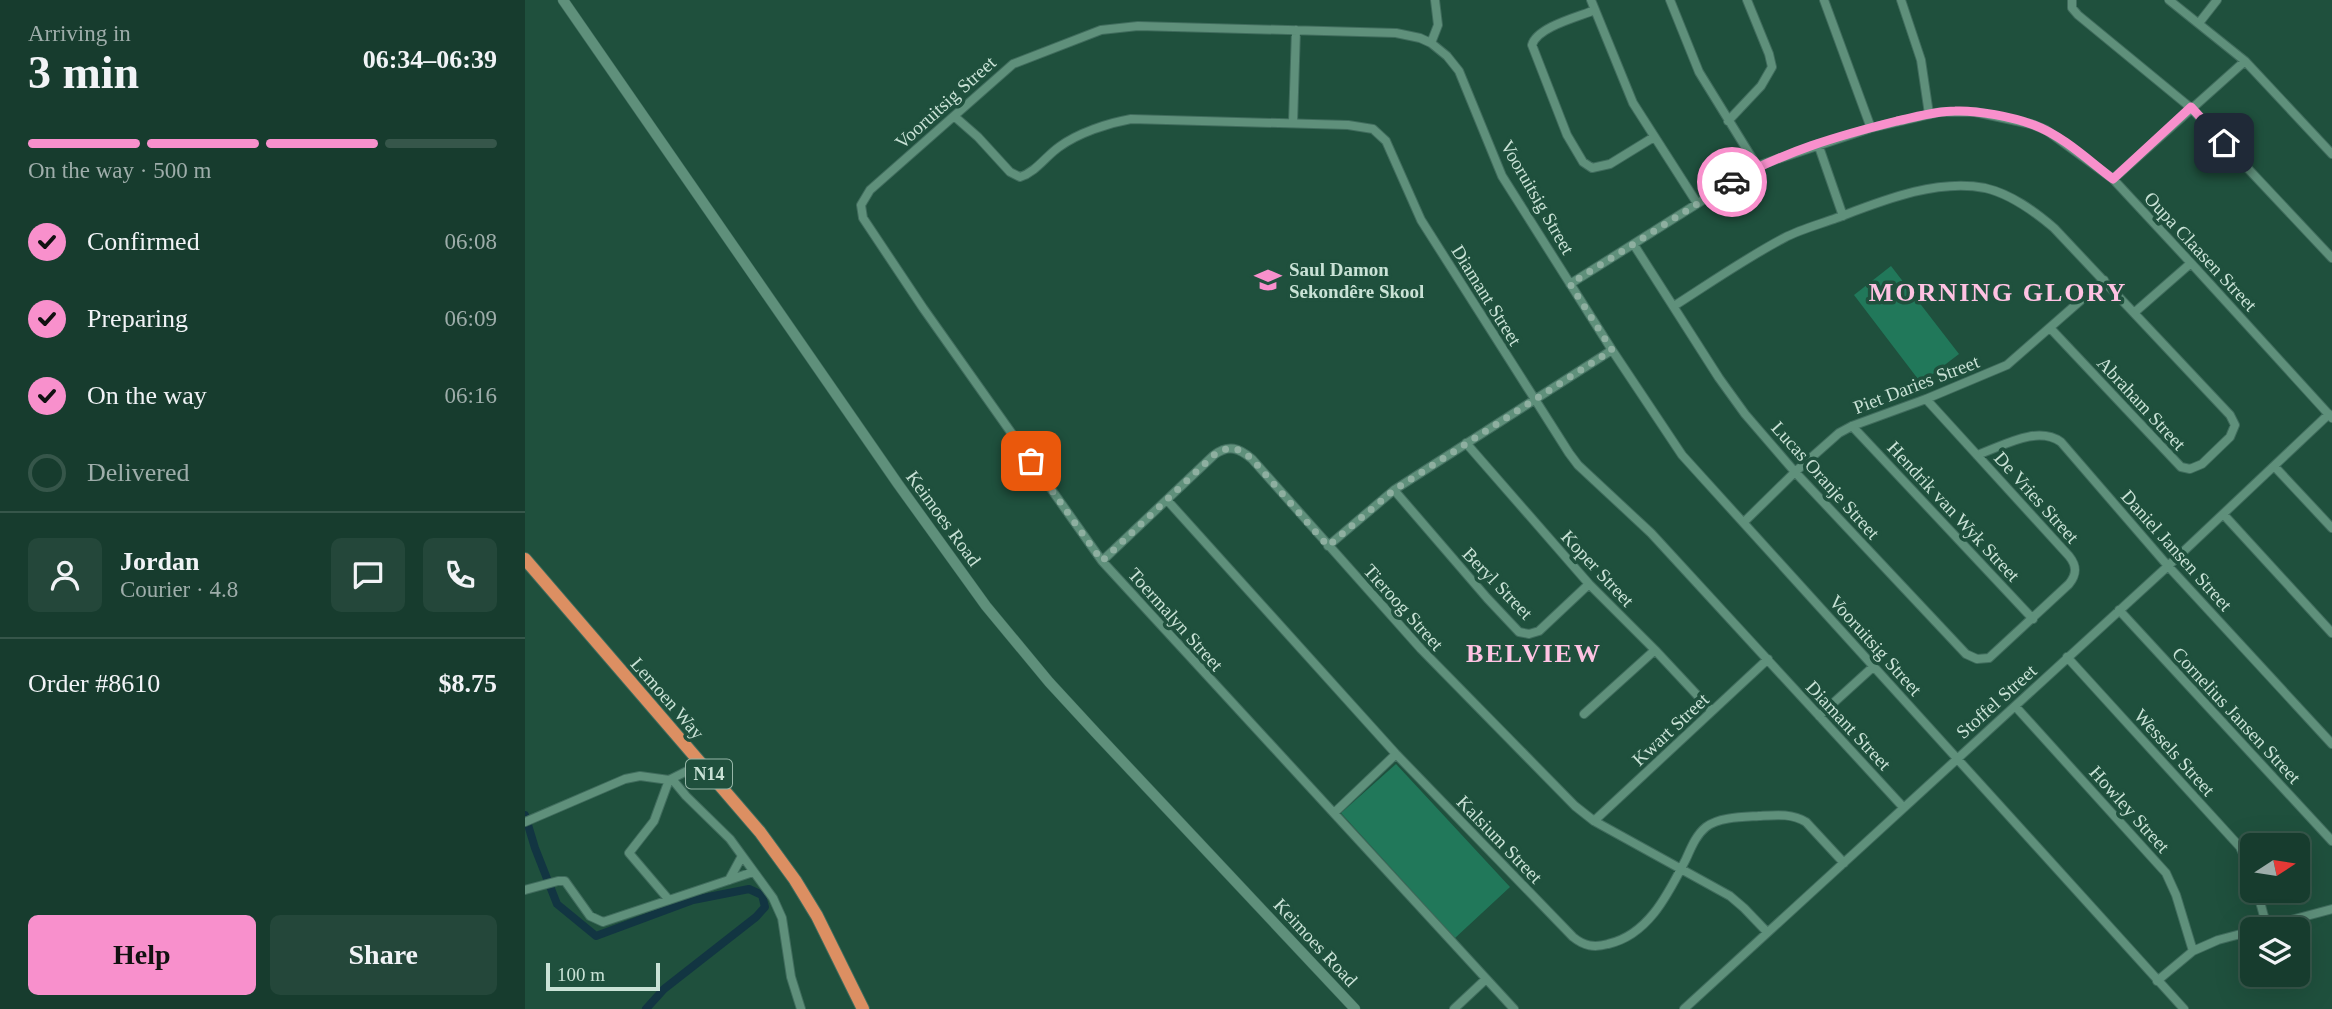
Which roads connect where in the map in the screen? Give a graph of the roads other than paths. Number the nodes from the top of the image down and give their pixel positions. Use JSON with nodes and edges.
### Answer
{"nodes":[{"id":1,"x":563,"y":0,"type":"edge"},
{"id":2,"x":1435,"y":0,"type":"edge"},
{"id":3,"x":1591,"y":0,"type":"edge"},
{"id":4,"x":1671,"y":0,"type":"edge"},
{"id":5,"x":1747,"y":0,"type":"edge"},
{"id":6,"x":1823,"y":0,"type":"edge"},
{"id":7,"x":1901,"y":0,"type":"edge"},
{"id":8,"x":2072,"y":0,"type":"edge"},
{"id":9,"x":2169,"y":0,"type":"edge"},
{"id":10,"x":2217,"y":0,"type":"edge"},
{"id":11,"x":1595,"y":10,"type":"junction"},
{"id":12,"x":2199,"y":23,"type":"junction"},
{"id":13,"x":1296,"y":30,"type":"junction"},
{"id":14,"x":1431,"y":43,"type":"junction"},
{"id":15,"x":2245,"y":61,"type":"junction"},
{"id":16,"x":2191,"y":107,"type":"junction"},
{"id":17,"x":1929,"y":114,"type":"junction"},
{"id":18,"x":954,"y":116,"type":"junction"},
{"id":19,"x":1728,"y":121,"type":"junction"},
{"id":20,"x":1293,"y":123,"type":"junction"},
{"id":21,"x":1871,"y":128,"type":"junction"},
{"id":22,"x":1654,"y":138,"type":"junction"},
{"id":23,"x":1818,"y":144,"type":"junction"},
{"id":24,"x":2332,"y":154,"type":"edge"},
{"id":25,"x":1757,"y":166,"type":"junction"},
{"id":26,"x":2113,"y":179,"type":"junction"},
{"id":27,"x":1697,"y":203,"type":"junction"},
{"id":28,"x":861,"y":213,"type":"joint"},
{"id":29,"x":1843,"y":216,"type":"junction"},
{"id":30,"x":1634,"y":244,"type":"junction"},
{"id":31,"x":2332,"y":258,"type":"edge"},
{"id":32,"x":2191,"y":263,"type":"junction"},
{"id":33,"x":2104,"y":280,"type":"junction"},
{"id":34,"x":1570,"y":284,"type":"junction"},
{"id":35,"x":1674,"y":306,"type":"junction"},
{"id":36,"x":2135,"y":312,"type":"junction"},
{"id":37,"x":2051,"y":328,"type":"junction"},
{"id":38,"x":1612,"y":350,"type":"junction"},
{"id":39,"x":1926,"y":399,"type":"junction"},
{"id":40,"x":1534,"y":400,"type":"junction"},
{"id":41,"x":2330,"y":416,"type":"edge"},
{"id":42,"x":1852,"y":426,"type":"junction"},
{"id":43,"x":1466,"y":443,"type":"junction"},
{"id":44,"x":1977,"y":455,"type":"junction"},
{"id":45,"x":2275,"y":467,"type":"junction"},
{"id":46,"x":1795,"y":472,"type":"junction"},
{"id":47,"x":1394,"y":490,"type":"junction"},
{"id":48,"x":1167,"y":499,"type":"junction"},
{"id":49,"x":2224,"y":515,"type":"junction"},
{"id":50,"x":1744,"y":522,"type":"junction"},
{"id":51,"x":2332,"y":528,"type":"edge"},
{"id":52,"x":1328,"y":546,"type":"junction"},
{"id":53,"x":525,"y":559,"type":"edge"},
{"id":54,"x":1102,"y":561,"type":"junction"},
{"id":55,"x":2168,"y":566,"type":"junction"},
{"id":56,"x":1589,"y":584,"type":"junction"},
{"id":57,"x":2119,"y":610,"type":"junction"},
{"id":58,"x":2032,"y":619,"type":"junction"},
{"id":59,"x":2332,"y":633,"type":"edge"},
{"id":60,"x":1655,"y":650,"type":"junction"},
{"id":61,"x":2067,"y":657,"type":"junction"},
{"id":62,"x":1768,"y":660,"type":"junction"},
{"id":63,"x":1874,"y":666,"type":"junction"},
{"id":64,"x":2015,"y":706,"type":"junction"},
{"id":65,"x":1712,"y":711,"type":"junction"},
{"id":66,"x":1584,"y":714,"type":"dead end"},
{"id":67,"x":1819,"y":716,"type":"junction"},
{"id":68,"x":2332,"y":744,"type":"edge"},
{"id":69,"x":1396,"y":754,"type":"junction"},
{"id":70,"x":1957,"y":757,"type":"junction"},
{"id":71,"x":701,"y":765,"type":"junction"},
{"id":72,"x":671,"y":779,"type":"junction"},
{"id":73,"x":1903,"y":807,"type":"junction"},
{"id":74,"x":1334,"y":813,"type":"junction"},
{"id":75,"x":1594,"y":821,"type":"junction"},
{"id":76,"x":525,"y":822,"type":"edge"},
{"id":77,"x":2332,"y":841,"type":"edge"},
{"id":78,"x":2240,"y":847,"type":"edge"},
{"id":79,"x":742,"y":856,"type":"junction"},
{"id":80,"x":1844,"y":863,"type":"junction"},
{"id":81,"x":1681,"y":869,"type":"junction"},
{"id":82,"x":753,"y":872,"type":"junction"},
{"id":83,"x":729,"y":880,"type":"junction"},
{"id":84,"x":525,"y":890,"type":"edge"},
{"id":85,"x":669,"y":901,"type":"junction"},
{"id":86,"x":2332,"y":909,"type":"edge"},
{"id":87,"x":2303,"y":917,"type":"edge"},
{"id":88,"x":1767,"y":932,"type":"junction"},
{"id":89,"x":2240,"y":934,"type":"edge"},
{"id":90,"x":2193,"y":951,"type":"junction"},
{"id":91,"x":1486,"y":979,"type":"junction"},
{"id":92,"x":2157,"y":981,"type":"junction"},
{"id":93,"x":801,"y":1009,"type":"edge"},
{"id":94,"x":863,"y":1009,"type":"edge"},
{"id":95,"x":1355,"y":1009,"type":"edge"},
{"id":96,"x":1454,"y":1009,"type":"edge"},
{"id":97,"x":1514,"y":1009,"type":"edge"},
{"id":98,"x":1684,"y":1009,"type":"edge"},
{"id":99,"x":2184,"y":1009,"type":"edge"}],
"edges":[{"from":1,"to":95,"type":"street","name":"Keimoes Road"},
{"from":2,"to":14,"type":"street"},
{"from":3,"to":11,"type":"street"},
{"from":4,"to":19,"type":"street"},
{"from":5,"to":19,"type":"street"},
{"from":6,"to":21,"type":"street"},
{"from":7,"to":17,"type":"street"},
{"from":8,"to":16,"type":"street"},
{"from":9,"to":12,"type":"street"},
{"from":10,"to":12,"type":"street"},
{"from":11,"to":22,"type":"street"},
{"from":11,"to":22,"type":"street"},
{"from":12,"to":15,"type":"street"},
{"from":13,"to":14,"type":"street","name":"Vooruitsig Street"},
{"from":13,"to":18,"type":"street","name":"Vooruitsig Street"},
{"from":13,"to":20,"type":"street"},
{"from":14,"to":34,"type":"street","name":"Vooruitsig Street"},
{"from":15,"to":16,"type":"street"},
{"from":15,"to":24,"type":"street"},
{"from":16,"to":26,"type":"street"},
{"from":16,"to":31,"type":"street"},
{"from":17,"to":21,"type":"street","name":"Oupa Claasen Street"},
{"from":17,"to":26,"type":"street","name":"Oupa Claasen Street"},
{"from":18,"to":20,"type":"street","name":"Diamant Street"},
{"from":18,"to":28,"type":"street","name":"Vooruitsig Street"},
{"from":19,"to":25,"type":"street"},
{"from":20,"to":40,"type":"street","name":"Diamant Street"},
{"from":21,"to":23,"type":"street","name":"Oupa Claasen Street"},
{"from":22,"to":27,"type":"street"},
{"from":23,"to":25,"type":"street","name":"Oupa Claasen Street"},
{"from":23,"to":29,"type":"street"},
{"from":25,"to":27,"type":"street","name":"Oupa Claasen Street"},
{"from":26,"to":32,"type":"street","name":"Oupa Claasen Street"},
{"from":27,"to":30,"type":"street","name":"Oupa Claasen Street"},
{"from":28,"to":54,"type":"street","name":"Toermalyn Street"},
{"from":29,"to":33,"type":"street"},
{"from":29,"to":35,"type":"street"},
{"from":30,"to":34,"type":"street","name":"Oupa Claasen Street"},
{"from":30,"to":35,"type":"street","name":"Lucas Oranje Street"},
{"from":32,"to":36,"type":"street"},
{"from":32,"to":41,"type":"street","name":"Oupa Claasen Street"},
{"from":33,"to":36,"type":"street"},
{"from":33,"to":37,"type":"street","name":"Piet Daries Street"},
{"from":34,"to":38,"type":"street","name":"Vooruitsig Street"},
{"from":35,"to":46,"type":"street","name":"Lucas Oranje Street"},
{"from":36,"to":37,"type":"street","name":"Abraham Street"},
{"from":37,"to":39,"type":"street","name":"Piet Daries Street"},
{"from":38,"to":40,"type":"street"},
{"from":38,"to":50,"type":"street","name":"Vooruitsig Street"},
{"from":39,"to":42,"type":"street","name":"Piet Daries Street"},
{"from":39,"to":44,"type":"street","name":"De Vries Street"},
{"from":40,"to":43,"type":"street"},
{"from":40,"to":62,"type":"street","name":"Diamant Street"},
{"from":41,"to":45,"type":"street","name":"Stoffel Street"},
{"from":42,"to":46,"type":"street","name":"Piet Daries Street"},
{"from":42,"to":58,"type":"street","name":"Hendrik van Wyk Street"},
{"from":43,"to":47,"type":"street"},
{"from":43,"to":56,"type":"street","name":"Koper Street"},
{"from":44,"to":55,"type":"street","name":"Daniel Jansen Street"},
{"from":44,"to":58,"type":"street","name":"De Vries Street"},
{"from":45,"to":49,"type":"street","name":"Stoffel Street"},
{"from":45,"to":51,"type":"street"},
{"from":46,"to":50,"type":"street","name":"Piet Daries Street"},
{"from":46,"to":58,"type":"street","name":"Lucas Oranje Street"},
{"from":47,"to":52,"type":"street"},
{"from":47,"to":56,"type":"street","name":"Beryl Street"},
{"from":48,"to":52,"type":"street","name":"Tieroog Street"},
{"from":48,"to":54,"type":"street","name":"Tieroog Street"},
{"from":48,"to":69,"type":"street","name":"Kalsium Street"},
{"from":49,"to":55,"type":"street","name":"Stoffel Street"},
{"from":49,"to":59,"type":"street"},
{"from":50,"to":63,"type":"street","name":"Vooruitsig Street"},
{"from":52,"to":75,"type":"street","name":"Tieroog Street"},
{"from":53,"to":71,"type":"highway","name":"Lemoen Way","number":"N14"},
{"from":54,"to":74,"type":"street","name":"Toermalyn Street"},
{"from":55,"to":57,"type":"street","name":"Stoffel Street"},
{"from":55,"to":68,"type":"street","name":"Daniel Jansen Street"},
{"from":56,"to":60,"type":"street","name":"Koper Street"},
{"from":57,"to":61,"type":"street","name":"Stoffel Street"},
{"from":57,"to":77,"type":"street","name":"Cornelius Jansen Street"},
{"from":60,"to":65,"type":"street","name":"Koper Street"},
{"from":60,"to":66,"type":"street"},
{"from":61,"to":64,"type":"street","name":"Stoffel Street"},
{"from":61,"to":78,"type":"street","name":"Wessels Street"},
{"from":62,"to":65,"type":"street","name":"Kwart Street"},
{"from":62,"to":67,"type":"street","name":"Diamant Street"},
{"from":63,"to":67,"type":"street"},
{"from":63,"to":70,"type":"street","name":"Vooruitsig Street"},
{"from":64,"to":70,"type":"street","name":"Stoffel Street"},
{"from":64,"to":90,"type":"street","name":"Howley Street"},
{"from":65,"to":75,"type":"street","name":"Kwart Street"},
{"from":67,"to":73,"type":"street","name":"Diamant Street"},
{"from":69,"to":74,"type":"street"},
{"from":69,"to":81,"type":"street","name":"Kalsium Street"},
{"from":70,"to":73,"type":"street","name":"Stoffel Street"},
{"from":70,"to":92,"type":"street","name":"Vooruitsig Street"},
{"from":71,"to":72,"type":"street"},
{"from":71,"to":94,"type":"highway","name":"Lemoen Way","number":"N14"},
{"from":72,"to":76,"type":"street"},
{"from":72,"to":79,"type":"street"},
{"from":72,"to":85,"type":"street"},
{"from":73,"to":80,"type":"street","name":"Stoffel Street"},
{"from":74,"to":91,"type":"street","name":"Toermalyn Street"},
{"from":75,"to":81,"type":"street","name":"Tieroog Street"},
{"from":79,"to":82,"type":"street"},
{"from":79,"to":83,"type":"street"},
{"from":80,"to":81,"type":"street","name":"Kalsium Street"},
{"from":80,"to":88,"type":"street","name":"Stoffel Street"},
{"from":81,"to":88,"type":"street","name":"Tieroog Street"},
{"from":82,"to":83,"type":"street"},
{"from":82,"to":93,"type":"street"},
{"from":83,"to":85,"type":"street"},
{"from":84,"to":85,"type":"street"},
{"from":86,"to":87,"type":"street"},
{"from":88,"to":98,"type":"street","name":"Stoffel Street"},
{"from":89,"to":90,"type":"street"},
{"from":90,"to":92,"type":"street"},
{"from":91,"to":96,"type":"street"},
{"from":91,"to":97,"type":"street","name":"Toermalyn Street"},
{"from":92,"to":99,"type":"street","name":"Vooruitsig Street"}]}
